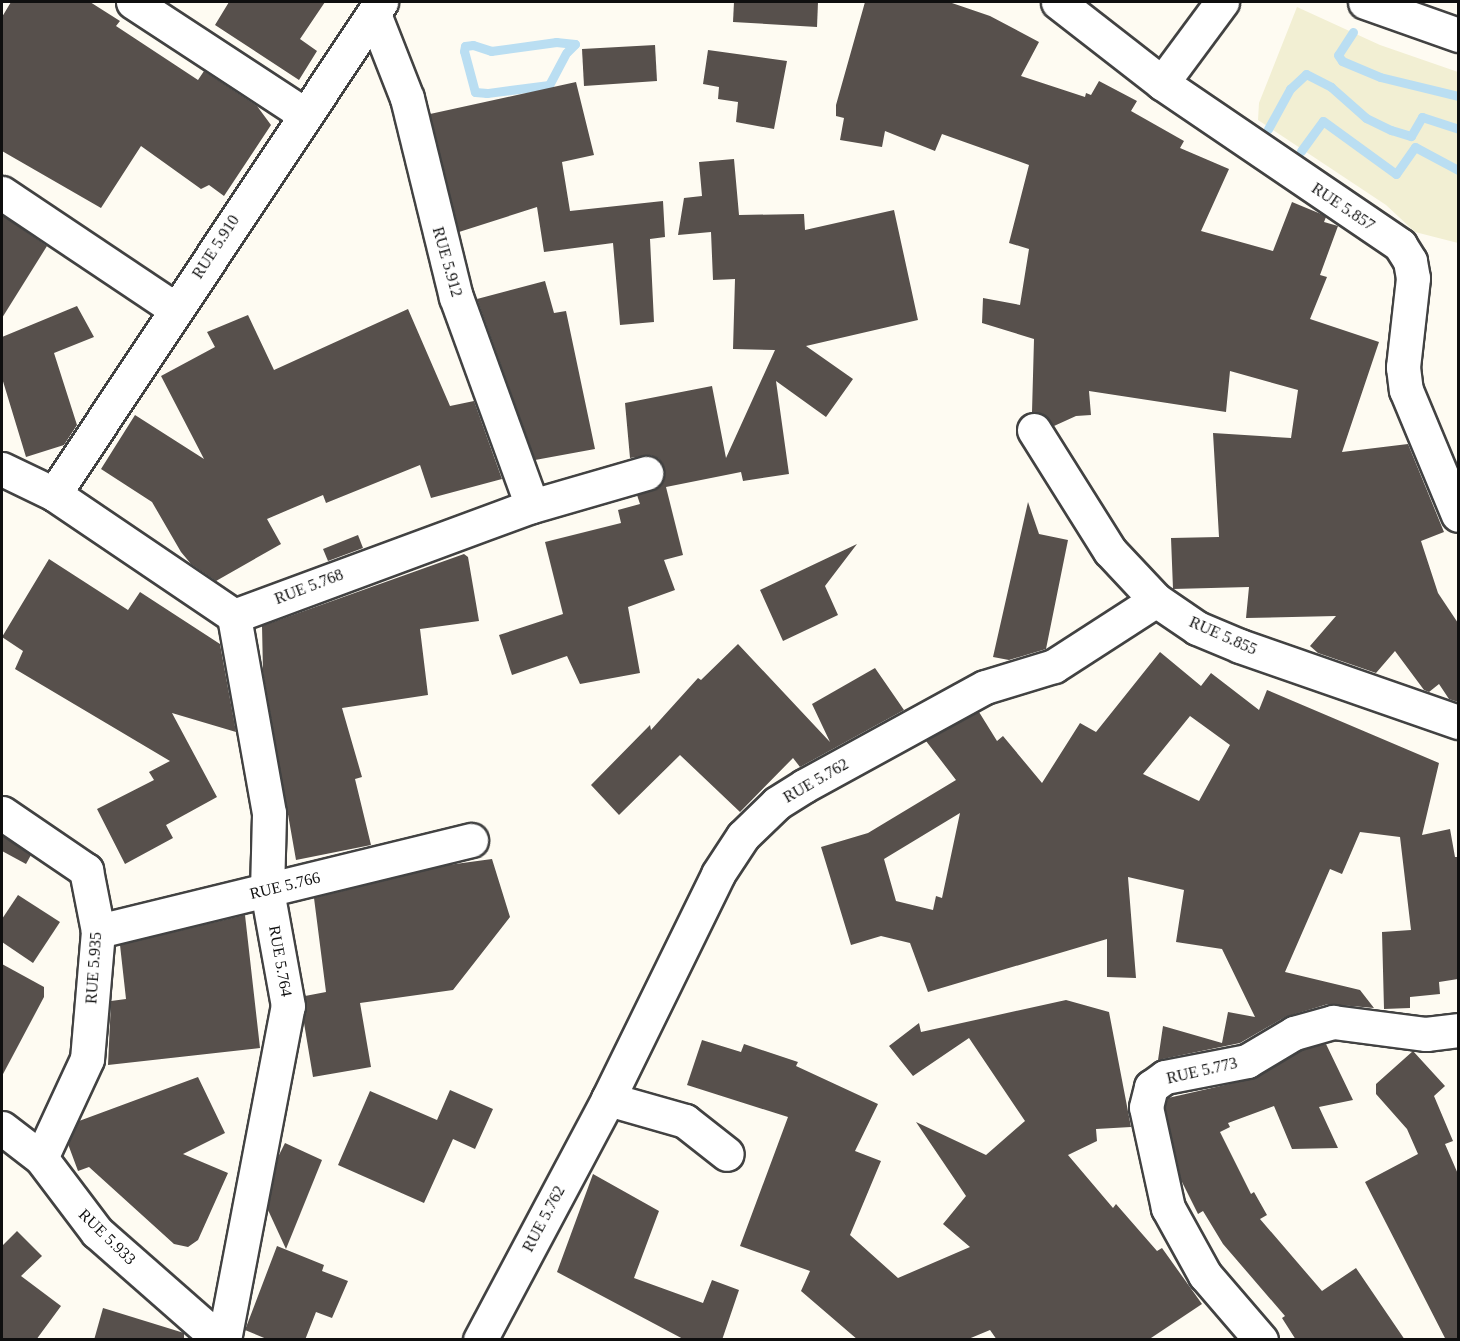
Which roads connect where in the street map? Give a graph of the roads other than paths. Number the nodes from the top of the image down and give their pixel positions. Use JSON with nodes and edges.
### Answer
{"nodes":[{"id":1,"x":133,"y":2,"type":"edge"},
{"id":2,"x":1058,"y":2,"type":"edge"},
{"id":3,"x":1222,"y":2,"type":"edge"},
{"id":4,"x":1365,"y":2,"type":"edge"},
{"id":5,"x":378,"y":8,"type":"edge"},
{"id":6,"x":1458,"y":35,"type":"edge"},
{"id":7,"x":1162,"y":83,"type":"junction"},
{"id":8,"x":304,"y":114,"type":"junction"},
{"id":9,"x":2,"y":193,"type":"edge"},
{"id":10,"x":176,"y":309,"type":"junction"},
{"id":11,"x":1034,"y":430,"type":"dead end"},
{"id":12,"x":2,"y":469,"type":"edge"},
{"id":13,"x":646,"y":473,"type":"dead end"},
{"id":14,"x":54,"y":494,"type":"junction"},
{"id":15,"x":532,"y":506,"type":"junction"},
{"id":16,"x":1458,"y":515,"type":"edge"},
{"id":17,"x":1156,"y":600,"type":"junction"},
{"id":18,"x":234,"y":616,"type":"junction"},
{"id":19,"x":1458,"y":722,"type":"edge"},
{"id":20,"x":2,"y":813,"type":"edge"},
{"id":21,"x":471,"y":840,"type":"dead end"},
{"id":22,"x":267,"y":891,"type":"junction"},
{"id":23,"x":98,"y":931,"type":"junction"},
{"id":24,"x":1458,"y":1030,"type":"edge"},
{"id":25,"x":608,"y":1099,"type":"junction"},
{"id":26,"x":2,"y":1128,"type":"edge"},
{"id":27,"x":727,"y":1154,"type":"dead end"},
{"id":28,"x":41,"y":1158,"type":"junction"},
{"id":29,"x":222,"y":1340,"type":"edge"},
{"id":30,"x":480,"y":1340,"type":"edge"},
{"id":31,"x":1261,"y":1340,"type":"edge"}],
"edges":[{"from":1,"to":8,"type":"street"},
{"from":2,"to":7,"type":"street","name":"RUE 5.857"},
{"from":3,"to":7,"type":"street"},
{"from":4,"to":6,"type":"street"},
{"from":5,"to":8,"type":"street","name":"RUE 5.910"},
{"from":5,"to":15,"type":"street","name":"RUE 5.912"},
{"from":7,"to":16,"type":"street","name":"RUE 5.857"},
{"from":8,"to":10,"type":"street","name":"RUE 5.910"},
{"from":9,"to":10,"type":"street"},
{"from":10,"to":14,"type":"street","name":"RUE 5.910"},
{"from":11,"to":17,"type":"street","name":"RUE 5.855"},
{"from":12,"to":14,"type":"street"},
{"from":13,"to":15,"type":"street","name":"RUE 5.768"},
{"from":14,"to":18,"type":"street"},
{"from":15,"to":18,"type":"street","name":"RUE 5.768"},
{"from":17,"to":19,"type":"street","name":"RUE 5.855"},
{"from":17,"to":25,"type":"street","name":"RUE 5.762"},
{"from":18,"to":22,"type":"street","name":"RUE 5.764"},
{"from":20,"to":23,"type":"street","name":"RUE 5.935"},
{"from":21,"to":22,"type":"street","name":"RUE 5.766"},
{"from":22,"to":23,"type":"street","name":"RUE 5.766"},
{"from":22,"to":29,"type":"street","name":"RUE 5.764"},
{"from":23,"to":28,"type":"street","name":"RUE 5.935"},
{"from":24,"to":31,"type":"street","name":"RUE 5.773"},
{"from":25,"to":27,"type":"street"},
{"from":25,"to":30,"type":"street","name":"RUE 5.762"},
{"from":26,"to":28,"type":"street","name":"RUE 5.933"},
{"from":28,"to":29,"type":"street","name":"RUE 5.933"}]}
